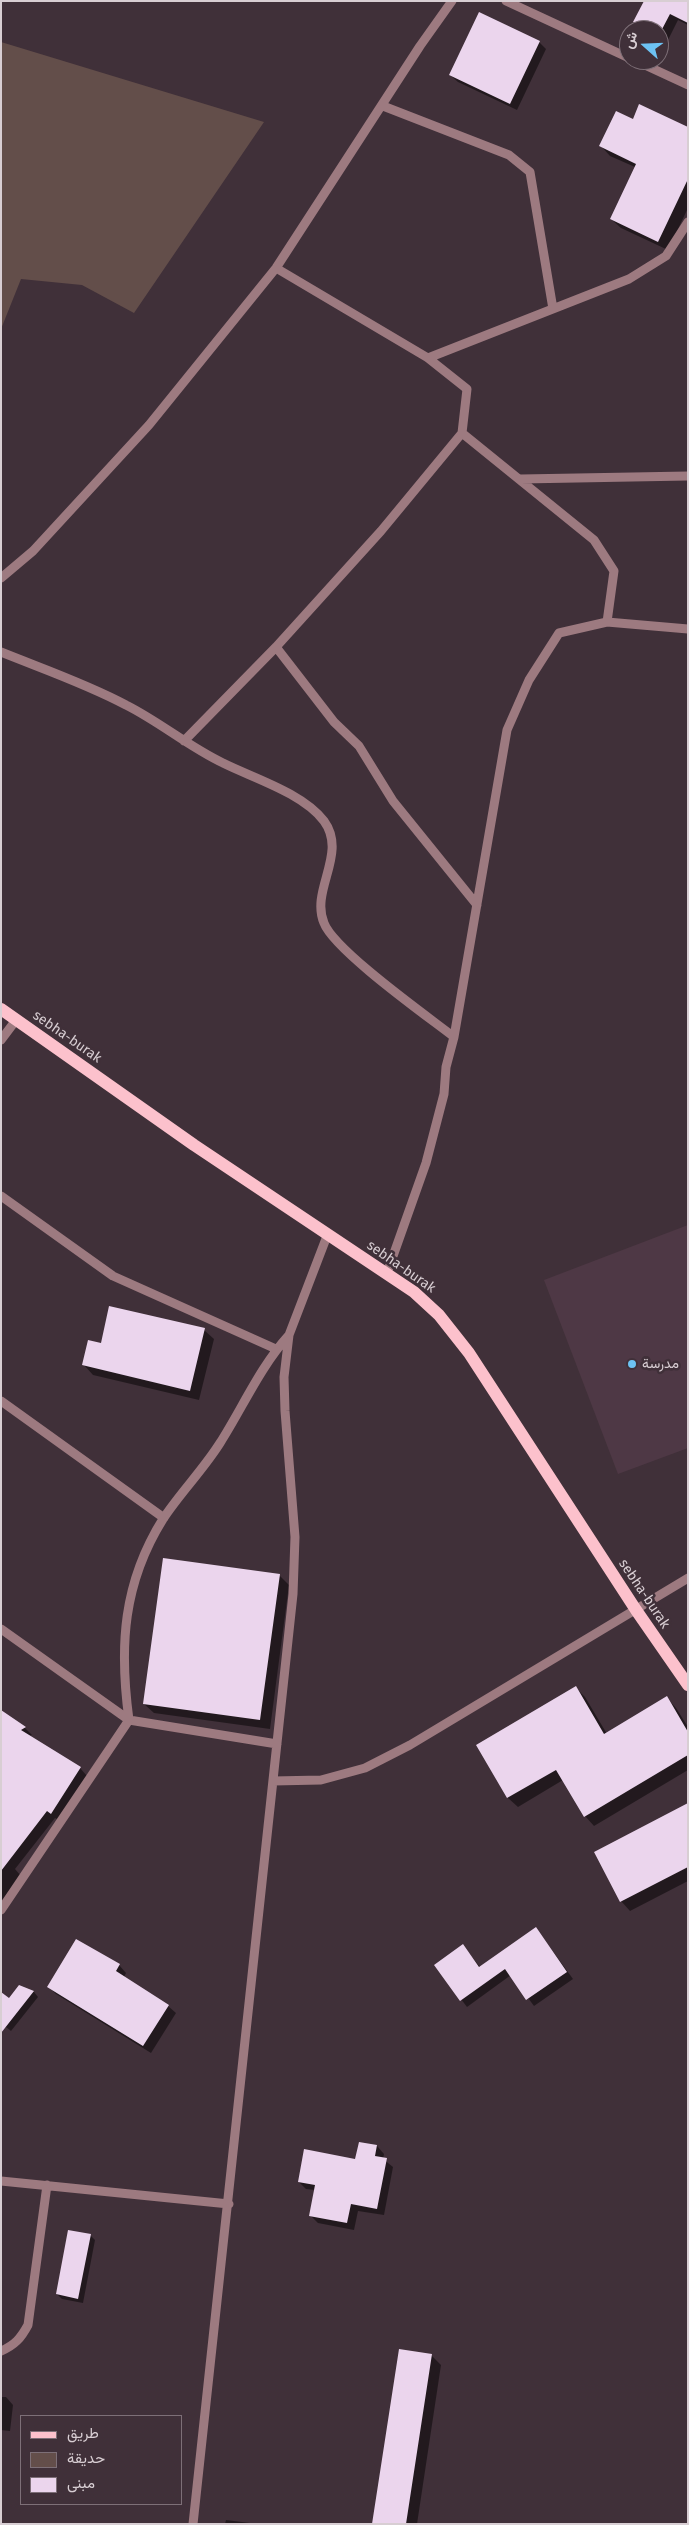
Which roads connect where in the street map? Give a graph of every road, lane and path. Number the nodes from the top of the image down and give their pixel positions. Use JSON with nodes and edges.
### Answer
{"nodes":[{"id":1,"x":452,"y":1,"type":"edge"},
{"id":2,"x":506,"y":1,"type":"edge"},
{"id":3,"x":619,"y":53,"type":"edge"},
{"id":4,"x":656,"y":70,"type":"edge"},
{"id":5,"x":688,"y":85,"type":"edge"},
{"id":6,"x":383,"y":106,"type":"junction"},
{"id":7,"x":688,"y":222,"type":"edge"},
{"id":8,"x":276,"y":268,"type":"junction"},
{"id":9,"x":553,"y":309,"type":"junction"},
{"id":10,"x":428,"y":358,"type":"junction"},
{"id":11,"x":462,"y":434,"type":"junction"},
{"id":12,"x":688,"y":476,"type":"edge"},
{"id":13,"x":521,"y":480,"type":"junction"},
{"id":14,"x":1,"y":578,"type":"edge"},
{"id":15,"x":607,"y":622,"type":"junction"},
{"id":16,"x":688,"y":629,"type":"edge"},
{"id":17,"x":276,"y":647,"type":"junction"},
{"id":18,"x":1,"y":652,"type":"edge"},
{"id":19,"x":184,"y":741,"type":"junction"},
{"id":20,"x":478,"y":905,"type":"junction"},
{"id":21,"x":1,"y":1009,"type":"edge"},
{"id":22,"x":16,"y":1020,"type":"junction"},
{"id":23,"x":454,"y":1037,"type":"junction"},
{"id":24,"x":1,"y":1040,"type":"edge"},
{"id":25,"x":1,"y":1196,"type":"edge"},
{"id":26,"x":327,"y":1236,"type":"junction"},
{"id":27,"x":387,"y":1273,"type":"junction"},
{"id":28,"x":289,"y":1335,"type":"junction"},
{"id":29,"x":276,"y":1349,"type":"junction"},
{"id":30,"x":1,"y":1401,"type":"edge"},
{"id":31,"x":164,"y":1518,"type":"junction"},
{"id":32,"x":688,"y":1578,"type":"edge"},
{"id":33,"x":636,"y":1610,"type":"junction"},
{"id":34,"x":1,"y":1629,"type":"edge"},
{"id":35,"x":688,"y":1685,"type":"edge"},
{"id":36,"x":129,"y":1720,"type":"junction"},
{"id":37,"x":277,"y":1744,"type":"junction"},
{"id":38,"x":273,"y":1781,"type":"junction"},
{"id":39,"x":1,"y":1910,"type":"edge"},
{"id":40,"x":1,"y":2181,"type":"edge"},
{"id":41,"x":47,"y":2185,"type":"junction"},
{"id":42,"x":229,"y":2204,"type":"junction"},
{"id":43,"x":1,"y":2351,"type":"edge"},
{"id":44,"x":193,"y":2524,"type":"edge"}],
"edges":[{"from":1,"to":6,"type":"street"},
{"from":2,"to":3,"type":"street"},
{"from":4,"to":5,"type":"street"},
{"from":6,"to":8,"type":"street"},
{"from":6,"to":9,"type":"street"},
{"from":7,"to":9,"type":"street"},
{"from":8,"to":10,"type":"street"},
{"from":8,"to":14,"type":"street"},
{"from":9,"to":10,"type":"street"},
{"from":10,"to":11,"type":"street"},
{"from":11,"to":13,"type":"street"},
{"from":11,"to":17,"type":"street"},
{"from":12,"to":13,"type":"street"},
{"from":13,"to":15,"type":"street"},
{"from":15,"to":16,"type":"street"},
{"from":15,"to":20,"type":"street"},
{"from":17,"to":19,"type":"street"},
{"from":17,"to":20,"type":"street"},
{"from":18,"to":19,"type":"street"},
{"from":19,"to":23,"type":"street"},
{"from":20,"to":23,"type":"street"},
{"from":21,"to":22,"type":"main road","name":"sebha-burak"},
{"from":22,"to":24,"type":"street"},
{"from":22,"to":26,"type":"main road","name":"sebha-burak"},
{"from":23,"to":27,"type":"street"},
{"from":25,"to":29,"type":"street"},
{"from":26,"to":27,"type":"main road","name":"sebha-burak"},
{"from":26,"to":28,"type":"street"},
{"from":27,"to":33,"type":"main road","name":"sebha-burak"},
{"from":28,"to":29,"type":"street"},
{"from":28,"to":37,"type":"street"},
{"from":29,"to":31,"type":"street"},
{"from":30,"to":31,"type":"street"},
{"from":31,"to":36,"type":"street"},
{"from":32,"to":33,"type":"street"},
{"from":33,"to":35,"type":"main road","name":"sebha-burak"},
{"from":33,"to":38,"type":"street"},
{"from":34,"to":36,"type":"street"},
{"from":36,"to":37,"type":"street"},
{"from":36,"to":39,"type":"street"},
{"from":37,"to":38,"type":"street"},
{"from":38,"to":42,"type":"street"},
{"from":40,"to":41,"type":"street"},
{"from":41,"to":42,"type":"street"},
{"from":41,"to":43,"type":"street"},
{"from":42,"to":44,"type":"street"}]}
